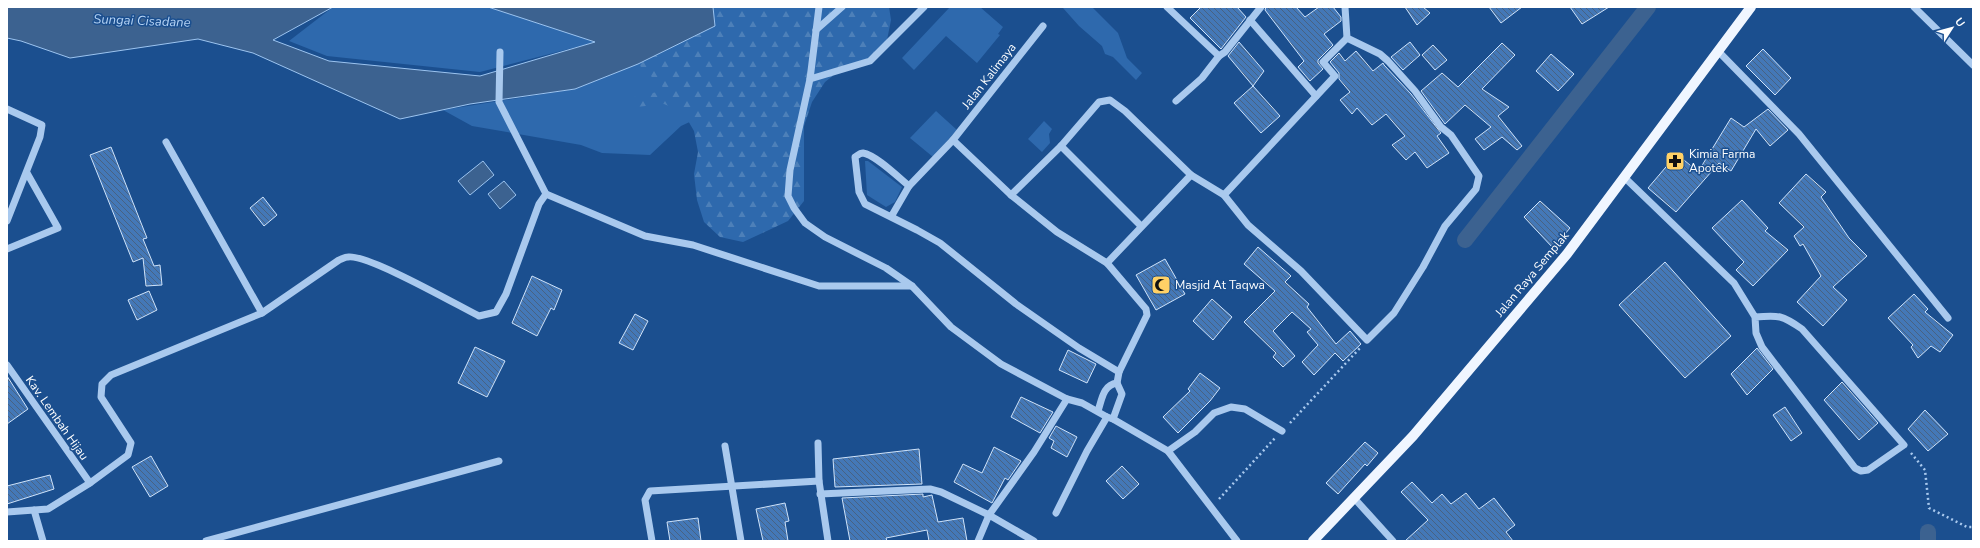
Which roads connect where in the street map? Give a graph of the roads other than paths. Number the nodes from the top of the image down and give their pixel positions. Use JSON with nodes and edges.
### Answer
{"nodes":[{"id":1,"x":819,"y":7,"type":"edge"},
{"id":2,"x":842,"y":7,"type":"edge"},
{"id":3,"x":924,"y":7,"type":"edge"},
{"id":4,"x":1167,"y":7,"type":"edge"},
{"id":5,"x":1261,"y":7,"type":"edge"},
{"id":6,"x":1345,"y":7,"type":"edge"},
{"id":7,"x":1751,"y":7,"type":"edge"},
{"id":8,"x":1914,"y":7,"type":"edge"},
{"id":9,"x":1250,"y":20,"type":"junction"},
{"id":10,"x":1043,"y":26,"type":"dead end"},
{"id":11,"x":816,"y":30,"type":"junction"},
{"id":12,"x":1347,"y":38,"type":"junction"},
{"id":13,"x":1718,"y":51,"type":"junction"},
{"id":14,"x":500,"y":52,"type":"dead end"},
{"id":15,"x":1219,"y":56,"type":"junction"},
{"id":16,"x":1973,"y":65,"type":"edge"},
{"id":17,"x":810,"y":79,"type":"junction"},
{"id":18,"x":1316,"y":96,"type":"junction"},
{"id":19,"x":1176,"y":101,"type":"dead end"},
{"id":20,"x":7,"y":109,"type":"edge"},
{"id":21,"x":953,"y":140,"type":"junction"},
{"id":22,"x":166,"y":142,"type":"dead end"},
{"id":23,"x":1061,"y":146,"type":"junction"},
{"id":24,"x":27,"y":173,"type":"junction"},
{"id":25,"x":1191,"y":175,"type":"junction"},
{"id":26,"x":1624,"y":176,"type":"junction"},
{"id":27,"x":909,"y":186,"type":"junction"},
{"id":28,"x":546,"y":194,"type":"junction"},
{"id":29,"x":1012,"y":195,"type":"junction"},
{"id":30,"x":1224,"y":195,"type":"junction"},
{"id":31,"x":891,"y":217,"type":"junction"},
{"id":32,"x":7,"y":221,"type":"edge"},
{"id":33,"x":1141,"y":226,"type":"junction"},
{"id":34,"x":7,"y":248,"type":"edge"},
{"id":35,"x":1106,"y":263,"type":"junction"},
{"id":36,"x":912,"y":286,"type":"junction"},
{"id":37,"x":262,"y":313,"type":"junction"},
{"id":38,"x":1755,"y":317,"type":"junction"},
{"id":39,"x":1948,"y":318,"type":"dead end"},
{"id":40,"x":7,"y":365,"type":"edge"},
{"id":41,"x":1119,"y":372,"type":"junction"},
{"id":42,"x":1117,"y":383,"type":"junction"},
{"id":43,"x":1067,"y":399,"type":"junction"},
{"id":44,"x":1098,"y":411,"type":"junction"},
{"id":45,"x":1110,"y":418,"type":"junction"},
{"id":46,"x":1282,"y":431,"type":"dead end"},
{"id":47,"x":818,"y":444,"type":"dead end"},
{"id":48,"x":725,"y":446,"type":"dead end"},
{"id":49,"x":1168,"y":451,"type":"junction"},
{"id":50,"x":499,"y":461,"type":"dead end"},
{"id":51,"x":819,"y":481,"type":"junction"},
{"id":52,"x":90,"y":483,"type":"junction"},
{"id":53,"x":731,"y":487,"type":"junction"},
{"id":54,"x":820,"y":494,"type":"junction"},
{"id":55,"x":1354,"y":498,"type":"junction"},
{"id":56,"x":34,"y":510,"type":"junction"},
{"id":57,"x":7,"y":512,"type":"edge"},
{"id":58,"x":1056,"y":513,"type":"dead end"},
{"id":59,"x":989,"y":515,"type":"junction"},
{"id":60,"x":1236,"y":540,"type":"edge"},
{"id":61,"x":43,"y":541,"type":"edge"},
{"id":62,"x":206,"y":541,"type":"edge"},
{"id":63,"x":652,"y":541,"type":"edge"},
{"id":64,"x":741,"y":541,"type":"edge"},
{"id":65,"x":828,"y":541,"type":"edge"},
{"id":66,"x":978,"y":541,"type":"edge"},
{"id":67,"x":1034,"y":541,"type":"edge"},
{"id":68,"x":1313,"y":541,"type":"edge"},
{"id":69,"x":1393,"y":541,"type":"edge"}],
"edges":[{"from":1,"to":11,"type":"street"},
{"from":2,"to":11,"type":"street"},
{"from":3,"to":17,"type":"street"},
{"from":4,"to":15,"type":"street"},
{"from":5,"to":9,"type":"street"},
{"from":6,"to":12,"type":"street"},
{"from":7,"to":13,"type":"main road","name":"Jalan Raya Semplak"},
{"from":8,"to":16,"type":"street"},
{"from":9,"to":15,"type":"street"},
{"from":9,"to":18,"type":"street"},
{"from":10,"to":21,"type":"street","name":"Jalan Kalimaya"},
{"from":11,"to":17,"type":"street"},
{"from":12,"to":18,"type":"street"},
{"from":12,"to":30,"type":"street"},
{"from":13,"to":26,"type":"main road","name":"Jalan Raya Semplak"},
{"from":13,"to":39,"type":"street"},
{"from":14,"to":28,"type":"street"},
{"from":15,"to":19,"type":"street"},
{"from":17,"to":36,"type":"street"},
{"from":18,"to":30,"type":"street"},
{"from":20,"to":24,"type":"street"},
{"from":21,"to":27,"type":"street","name":"Jalan Kalimaya"},
{"from":21,"to":29,"type":"street"},
{"from":22,"to":37,"type":"street"},
{"from":23,"to":25,"type":"street"},
{"from":23,"to":29,"type":"street"},
{"from":23,"to":33,"type":"street"},
{"from":24,"to":32,"type":"street"},
{"from":24,"to":34,"type":"street"},
{"from":25,"to":30,"type":"street"},
{"from":25,"to":33,"type":"street"},
{"from":26,"to":38,"type":"street"},
{"from":26,"to":55,"type":"main road","name":"Jalan Raya Semplak"},
{"from":27,"to":31,"type":"street","name":"Jalan Kalimaya"},
{"from":27,"to":31,"type":"street"},
{"from":28,"to":36,"type":"street"},
{"from":28,"to":37,"type":"street"},
{"from":29,"to":35,"type":"street"},
{"from":31,"to":41,"type":"street"},
{"from":33,"to":35,"type":"street"},
{"from":35,"to":41,"type":"street"},
{"from":36,"to":43,"type":"street"},
{"from":37,"to":52,"type":"street"},
{"from":38,"to":38,"type":"street"},
{"from":40,"to":52,"type":"street","name":"Kav. Lembah Hijau"},
{"from":41,"to":42,"type":"street"},
{"from":42,"to":44,"type":"street"},
{"from":42,"to":45,"type":"street"},
{"from":43,"to":44,"type":"street"},
{"from":43,"to":59,"type":"street"},
{"from":44,"to":45,"type":"street"},
{"from":45,"to":49,"type":"street"},
{"from":45,"to":58,"type":"street"},
{"from":46,"to":49,"type":"street"},
{"from":47,"to":51,"type":"street"},
{"from":48,"to":53,"type":"street"},
{"from":49,"to":60,"type":"street"},
{"from":50,"to":62,"type":"street"},
{"from":51,"to":53,"type":"street"},
{"from":51,"to":54,"type":"street"},
{"from":52,"to":56,"type":"street"},
{"from":53,"to":63,"type":"street"},
{"from":53,"to":64,"type":"street"},
{"from":54,"to":59,"type":"street"},
{"from":54,"to":65,"type":"street"},
{"from":55,"to":68,"type":"main road","name":"Jalan Raya Semplak"},
{"from":55,"to":69,"type":"street"},
{"from":56,"to":57,"type":"street"},
{"from":56,"to":61,"type":"street"},
{"from":59,"to":66,"type":"street"},
{"from":59,"to":67,"type":"street"}]}
